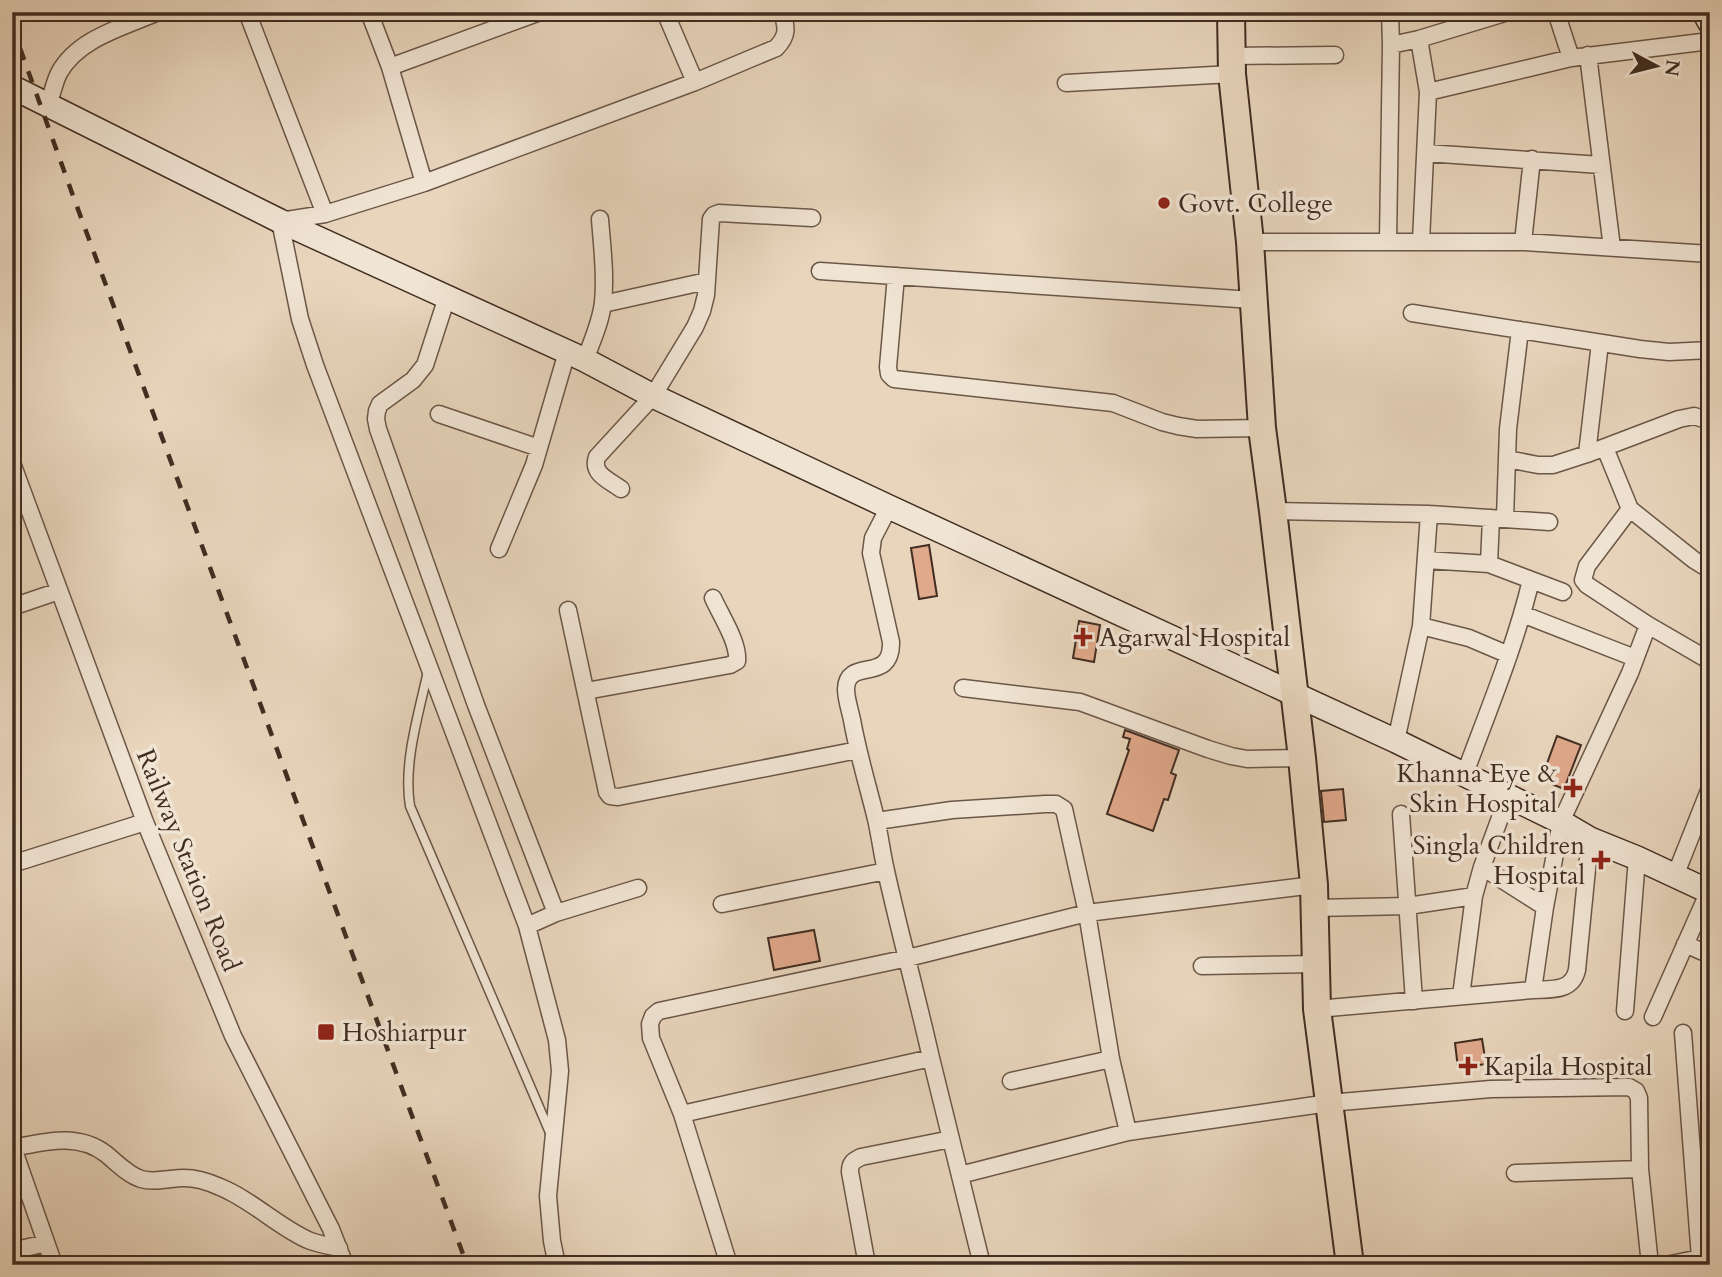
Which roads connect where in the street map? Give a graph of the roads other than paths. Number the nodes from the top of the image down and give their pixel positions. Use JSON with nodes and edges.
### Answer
{"nodes":[{"id":1,"x":158,"y":12,"type":"edge"},
{"id":2,"x":247,"y":12,"type":"edge"},
{"id":3,"x":369,"y":12,"type":"edge"},
{"id":4,"x":540,"y":12,"type":"edge"},
{"id":5,"x":665,"y":12,"type":"edge"},
{"id":6,"x":782,"y":12,"type":"edge"},
{"id":7,"x":1231,"y":12,"type":"edge"},
{"id":8,"x":1390,"y":12,"type":"edge"},
{"id":9,"x":1508,"y":12,"type":"edge"},
{"id":10,"x":1556,"y":12,"type":"edge"},
{"id":11,"x":1704,"y":12,"type":"edge"},
{"id":12,"x":1710,"y":23,"type":"edge"},
{"id":13,"x":1419,"y":39,"type":"junction"},
{"id":14,"x":1710,"y":41,"type":"edge"},
{"id":15,"x":1391,"y":45,"type":"junction"},
{"id":16,"x":1335,"y":55,"type":"dead end"},
{"id":17,"x":1588,"y":55,"type":"junction"},
{"id":18,"x":1571,"y":58,"type":"junction"},
{"id":19,"x":1232,"y":65,"type":"junction"},
{"id":20,"x":390,"y":67,"type":"junction"},
{"id":21,"x":695,"y":82,"type":"junction"},
{"id":22,"x":1066,"y":83,"type":"dead end"},
{"id":23,"x":12,"y":87,"type":"edge"},
{"id":24,"x":1428,"y":92,"type":"junction"},
{"id":25,"x":48,"y":105,"type":"junction"},
{"id":26,"x":1426,"y":153,"type":"junction"},
{"id":27,"x":1532,"y":159,"type":"junction"},
{"id":28,"x":1601,"y":165,"type":"junction"},
{"id":29,"x":424,"y":183,"type":"junction"},
{"id":30,"x":325,"y":214,"type":"junction"},
{"id":31,"x":812,"y":218,"type":"dead end"},
{"id":32,"x":600,"y":219,"type":"dead end"},
{"id":33,"x":280,"y":222,"type":"junction"},
{"id":34,"x":1388,"y":241,"type":"junction"},
{"id":35,"x":1420,"y":241,"type":"junction"},
{"id":36,"x":1250,"y":242,"type":"junction"},
{"id":37,"x":1523,"y":242,"type":"junction"},
{"id":38,"x":1612,"y":248,"type":"junction"},
{"id":39,"x":1710,"y":254,"type":"edge"},
{"id":40,"x":820,"y":271,"type":"dead end"},
{"id":41,"x":896,"y":276,"type":"junction"},
{"id":42,"x":707,"y":281,"type":"junction"},
{"id":43,"x":447,"y":297,"type":"junction"},
{"id":44,"x":1253,"y":300,"type":"junction"},
{"id":45,"x":603,"y":304,"type":"junction"},
{"id":46,"x":1412,"y":313,"type":"dead end"},
{"id":47,"x":1520,"y":330,"type":"junction"},
{"id":48,"x":1600,"y":343,"type":"junction"},
{"id":49,"x":1710,"y":350,"type":"edge"},
{"id":50,"x":576,"y":356,"type":"junction"},
{"id":51,"x":653,"y":396,"type":"junction"},
{"id":52,"x":439,"y":414,"type":"dead end"},
{"id":53,"x":1710,"y":421,"type":"edge"},
{"id":54,"x":1262,"y":428,"type":"junction"},
{"id":55,"x":539,"y":448,"type":"junction"},
{"id":56,"x":1605,"y":448,"type":"junction"},
{"id":57,"x":1587,"y":454,"type":"junction"},
{"id":58,"x":1507,"y":459,"type":"junction"},
{"id":59,"x":12,"y":463,"type":"edge"},
{"id":60,"x":621,"y":489,"type":"dead end"},
{"id":61,"x":888,"y":507,"type":"junction"},
{"id":62,"x":1630,"y":509,"type":"junction"},
{"id":63,"x":1273,"y":511,"type":"junction"},
{"id":64,"x":1429,"y":513,"type":"junction"},
{"id":65,"x":1498,"y":518,"type":"junction"},
{"id":66,"x":1549,"y":522,"type":"dead end"},
{"id":67,"x":499,"y":550,"type":"dead end"},
{"id":68,"x":1426,"y":560,"type":"junction"},
{"id":69,"x":1489,"y":564,"type":"junction"},
{"id":70,"x":1710,"y":570,"type":"edge"},
{"id":71,"x":1531,"y":580,"type":"junction"},
{"id":72,"x":59,"y":590,"type":"junction"},
{"id":73,"x":1563,"y":592,"type":"dead end"},
{"id":74,"x":713,"y":598,"type":"dead end"},
{"id":75,"x":12,"y":607,"type":"edge"},
{"id":76,"x":568,"y":610,"type":"dead end"},
{"id":77,"x":1522,"y":614,"type":"junction"},
{"id":78,"x":1648,"y":625,"type":"junction"},
{"id":79,"x":1421,"y":626,"type":"junction"},
{"id":80,"x":1509,"y":655,"type":"junction"},
{"id":81,"x":1635,"y":658,"type":"junction"},
{"id":82,"x":1710,"y":661,"type":"edge"},
{"id":83,"x":429,"y":666,"type":"junction"},
{"id":84,"x":963,"y":688,"type":"dead end"},
{"id":85,"x":586,"y":691,"type":"junction"},
{"id":86,"x":1294,"y":694,"type":"junction"},
{"id":87,"x":1396,"y":741,"type":"junction"},
{"id":88,"x":858,"y":750,"type":"junction"},
{"id":89,"x":1302,"y":758,"type":"junction"},
{"id":90,"x":1464,"y":776,"type":"junction"},
{"id":91,"x":1710,"y":788,"type":"edge"},
{"id":92,"x":1508,"y":796,"type":"junction"},
{"id":93,"x":1401,"y":814,"type":"dead end"},
{"id":94,"x":877,"y":821,"type":"junction"},
{"id":95,"x":145,"y":822,"type":"junction"},
{"id":96,"x":1561,"y":822,"type":"junction"},
{"id":97,"x":1590,"y":839,"type":"junction"},
{"id":98,"x":1637,"y":858,"type":"junction"},
{"id":99,"x":12,"y":864,"type":"edge"},
{"id":100,"x":1482,"y":867,"type":"junction"},
{"id":101,"x":886,"y":871,"type":"junction"},
{"id":102,"x":1675,"y":876,"type":"junction"},
{"id":103,"x":638,"y":888,"type":"dead end"},
{"id":104,"x":1709,"y":892,"type":"edge"},
{"id":105,"x":1474,"y":896,"type":"junction"},
{"id":106,"x":1314,"y":897,"type":"junction"},
{"id":107,"x":722,"y":904,"type":"dead end"},
{"id":108,"x":1408,"y":906,"type":"junction"},
{"id":109,"x":1545,"y":907,"type":"junction"},
{"id":110,"x":556,"y":913,"type":"junction"},
{"id":111,"x":1087,"y":913,"type":"junction"},
{"id":112,"x":527,"y":926,"type":"junction"},
{"id":113,"x":1685,"y":944,"type":"junction"},
{"id":114,"x":1710,"y":955,"type":"edge"},
{"id":115,"x":908,"y":958,"type":"junction"},
{"id":116,"x":1316,"y":964,"type":"junction"},
{"id":117,"x":1202,"y":966,"type":"dead end"},
{"id":118,"x":1533,"y":990,"type":"junction"},
{"id":119,"x":1461,"y":996,"type":"junction"},
{"id":120,"x":1414,"y":1001,"type":"junction"},
{"id":121,"x":1317,"y":1009,"type":"junction"},
{"id":122,"x":1625,"y":1011,"type":"dead end"},
{"id":123,"x":1653,"y":1017,"type":"dead end"},
{"id":124,"x":1683,"y":1033,"type":"dead end"},
{"id":125,"x":931,"y":1058,"type":"junction"},
{"id":126,"x":1111,"y":1059,"type":"junction"},
{"id":127,"x":1011,"y":1081,"type":"dead end"},
{"id":128,"x":1329,"y":1103,"type":"junction"},
{"id":129,"x":682,"y":1114,"type":"junction"},
{"id":130,"x":1128,"y":1132,"type":"junction"},
{"id":131,"x":951,"y":1139,"type":"junction"},
{"id":132,"x":553,"y":1140,"type":"junction"},
{"id":133,"x":13,"y":1148,"type":"edge"},
{"id":134,"x":1640,"y":1169,"type":"junction"},
{"id":135,"x":1515,"y":1174,"type":"dead end"},
{"id":136,"x":960,"y":1175,"type":"junction"},
{"id":137,"x":46,"y":1242,"type":"junction"},
{"id":138,"x":339,"y":1248,"type":"junction"},
{"id":139,"x":12,"y":1251,"type":"edge"},
{"id":140,"x":1705,"y":1257,"type":"edge"},
{"id":141,"x":54,"y":1265,"type":"edge"},
{"id":142,"x":345,"y":1265,"type":"edge"},
{"id":143,"x":557,"y":1265,"type":"edge"},
{"id":144,"x":729,"y":1265,"type":"edge"},
{"id":145,"x":867,"y":1265,"type":"edge"},
{"id":146,"x":982,"y":1265,"type":"edge"},
{"id":147,"x":1350,"y":1265,"type":"edge"},
{"id":148,"x":1650,"y":1265,"type":"edge"},
{"id":149,"x":1666,"y":1265,"type":"edge"}],
"edges":[{"from":1,"to":25,"type":"street"},
{"from":2,"to":30,"type":"street"},
{"from":3,"to":20,"type":"street"},
{"from":4,"to":20,"type":"street"},
{"from":5,"to":21,"type":"street"},
{"from":6,"to":21,"type":"street"},
{"from":7,"to":19,"type":"main road"},
{"from":8,"to":15,"type":"street"},
{"from":9,"to":13,"type":"street"},
{"from":10,"to":18,"type":"street"},
{"from":11,"to":12,"type":"main road"},
{"from":13,"to":15,"type":"street"},
{"from":13,"to":24,"type":"street"},
{"from":14,"to":17,"type":"street"},
{"from":15,"to":34,"type":"street"},
{"from":16,"to":19,"type":"street"},
{"from":17,"to":18,"type":"street"},
{"from":17,"to":28,"type":"street"},
{"from":18,"to":24,"type":"street"},
{"from":19,"to":22,"type":"street"},
{"from":19,"to":36,"type":"main road"},
{"from":20,"to":29,"type":"street"},
{"from":21,"to":29,"type":"street"},
{"from":23,"to":25,"type":"main road"},
{"from":24,"to":26,"type":"street"},
{"from":25,"to":33,"type":"main road"},
{"from":26,"to":27,"type":"street"},
{"from":26,"to":35,"type":"street"},
{"from":27,"to":28,"type":"street"},
{"from":27,"to":37,"type":"street"},
{"from":28,"to":38,"type":"street"},
{"from":29,"to":30,"type":"street"},
{"from":30,"to":33,"type":"street"},
{"from":31,"to":42,"type":"street"},
{"from":32,"to":45,"type":"street"},
{"from":33,"to":43,"type":"main road"},
{"from":33,"to":83,"type":"street"},
{"from":34,"to":35,"type":"street"},
{"from":34,"to":36,"type":"street"},
{"from":35,"to":37,"type":"street"},
{"from":36,"to":44,"type":"main road"},
{"from":37,"to":38,"type":"street"},
{"from":38,"to":39,"type":"street"},
{"from":40,"to":41,"type":"street"},
{"from":41,"to":44,"type":"street"},
{"from":41,"to":54,"type":"street"},
{"from":42,"to":45,"type":"street"},
{"from":42,"to":51,"type":"street"},
{"from":43,"to":50,"type":"main road"},
{"from":43,"to":110,"type":"street"},
{"from":44,"to":54,"type":"main road"},
{"from":45,"to":50,"type":"street"},
{"from":46,"to":47,"type":"street"},
{"from":47,"to":48,"type":"street"},
{"from":47,"to":58,"type":"street"},
{"from":48,"to":49,"type":"street"},
{"from":48,"to":57,"type":"street"},
{"from":50,"to":51,"type":"main road"},
{"from":50,"to":55,"type":"street"},
{"from":51,"to":60,"type":"street"},
{"from":51,"to":61,"type":"main road"},
{"from":52,"to":55,"type":"street"},
{"from":53,"to":56,"type":"street"},
{"from":54,"to":63,"type":"main road"},
{"from":55,"to":67,"type":"street"},
{"from":56,"to":57,"type":"street"},
{"from":56,"to":62,"type":"street"},
{"from":57,"to":58,"type":"street"},
{"from":58,"to":65,"type":"street"},
{"from":59,"to":72,"type":"street","name":"Railway Station Road"},
{"from":61,"to":86,"type":"main road"},
{"from":61,"to":88,"type":"street"},
{"from":62,"to":70,"type":"street"},
{"from":62,"to":78,"type":"street"},
{"from":63,"to":64,"type":"street"},
{"from":63,"to":86,"type":"main road"},
{"from":64,"to":65,"type":"street"},
{"from":64,"to":68,"type":"street"},
{"from":65,"to":66,"type":"street"},
{"from":65,"to":69,"type":"street"},
{"from":68,"to":69,"type":"street"},
{"from":68,"to":79,"type":"street"},
{"from":69,"to":71,"type":"street"},
{"from":71,"to":73,"type":"street"},
{"from":71,"to":77,"type":"street"},
{"from":72,"to":75,"type":"street"},
{"from":72,"to":95,"type":"street","name":"Railway Station Road"},
{"from":74,"to":85,"type":"street"},
{"from":76,"to":85,"type":"street"},
{"from":77,"to":80,"type":"street"},
{"from":77,"to":81,"type":"street"},
{"from":78,"to":81,"type":"street"},
{"from":78,"to":82,"type":"street"},
{"from":79,"to":80,"type":"street"},
{"from":79,"to":87,"type":"street"},
{"from":80,"to":90,"type":"street"},
{"from":81,"to":96,"type":"street"},
{"from":83,"to":112,"type":"street"},
{"from":83,"to":132,"type":"lane"},
{"from":84,"to":89,"type":"street"},
{"from":85,"to":88,"type":"street"},
{"from":86,"to":87,"type":"main road"},
{"from":86,"to":89,"type":"main road"},
{"from":87,"to":90,"type":"main road"},
{"from":88,"to":94,"type":"street"},
{"from":89,"to":106,"type":"main road"},
{"from":90,"to":92,"type":"main road"},
{"from":91,"to":102,"type":"street"},
{"from":92,"to":96,"type":"main road"},
{"from":92,"to":100,"type":"street"},
{"from":93,"to":108,"type":"street"},
{"from":94,"to":101,"type":"street"},
{"from":94,"to":111,"type":"street"},
{"from":95,"to":99,"type":"street"},
{"from":95,"to":138,"type":"street","name":"Railway Station Road"},
{"from":96,"to":97,"type":"main road"},
{"from":96,"to":109,"type":"street"},
{"from":97,"to":98,"type":"main road"},
{"from":97,"to":118,"type":"street"},
{"from":98,"to":102,"type":"main road"},
{"from":98,"to":122,"type":"street"},
{"from":100,"to":105,"type":"street"},
{"from":100,"to":109,"type":"street"},
{"from":101,"to":107,"type":"street"},
{"from":101,"to":115,"type":"street"},
{"from":102,"to":104,"type":"main road"},
{"from":103,"to":110,"type":"street"},
{"from":104,"to":113,"type":"street"},
{"from":105,"to":108,"type":"street"},
{"from":105,"to":119,"type":"street"},
{"from":106,"to":108,"type":"street"},
{"from":106,"to":111,"type":"street"},
{"from":106,"to":116,"type":"main road"},
{"from":108,"to":120,"type":"street"},
{"from":109,"to":118,"type":"street"},
{"from":110,"to":112,"type":"street"},
{"from":111,"to":115,"type":"street"},
{"from":111,"to":126,"type":"street"},
{"from":112,"to":132,"type":"street"},
{"from":113,"to":114,"type":"street"},
{"from":113,"to":123,"type":"street"},
{"from":115,"to":125,"type":"street"},
{"from":115,"to":129,"type":"street"},
{"from":116,"to":117,"type":"street"},
{"from":116,"to":121,"type":"main road"},
{"from":118,"to":119,"type":"street"},
{"from":119,"to":120,"type":"street"},
{"from":120,"to":121,"type":"street"},
{"from":121,"to":128,"type":"main road"},
{"from":124,"to":140,"type":"street"},
{"from":125,"to":129,"type":"street"},
{"from":125,"to":131,"type":"street"},
{"from":126,"to":127,"type":"street"},
{"from":126,"to":130,"type":"street"},
{"from":128,"to":130,"type":"street"},
{"from":128,"to":134,"type":"street"},
{"from":128,"to":147,"type":"main road"},
{"from":129,"to":144,"type":"street"},
{"from":130,"to":136,"type":"street"},
{"from":131,"to":136,"type":"street"},
{"from":131,"to":145,"type":"street"},
{"from":132,"to":143,"type":"street"},
{"from":133,"to":137,"type":"street"},
{"from":133,"to":138,"type":"street"},
{"from":134,"to":135,"type":"street"},
{"from":134,"to":148,"type":"street"},
{"from":136,"to":146,"type":"street"},
{"from":137,"to":139,"type":"street"},
{"from":137,"to":141,"type":"street"},
{"from":138,"to":142,"type":"street","name":"Railway Station Road"},
{"from":140,"to":149,"type":"street"}]}
